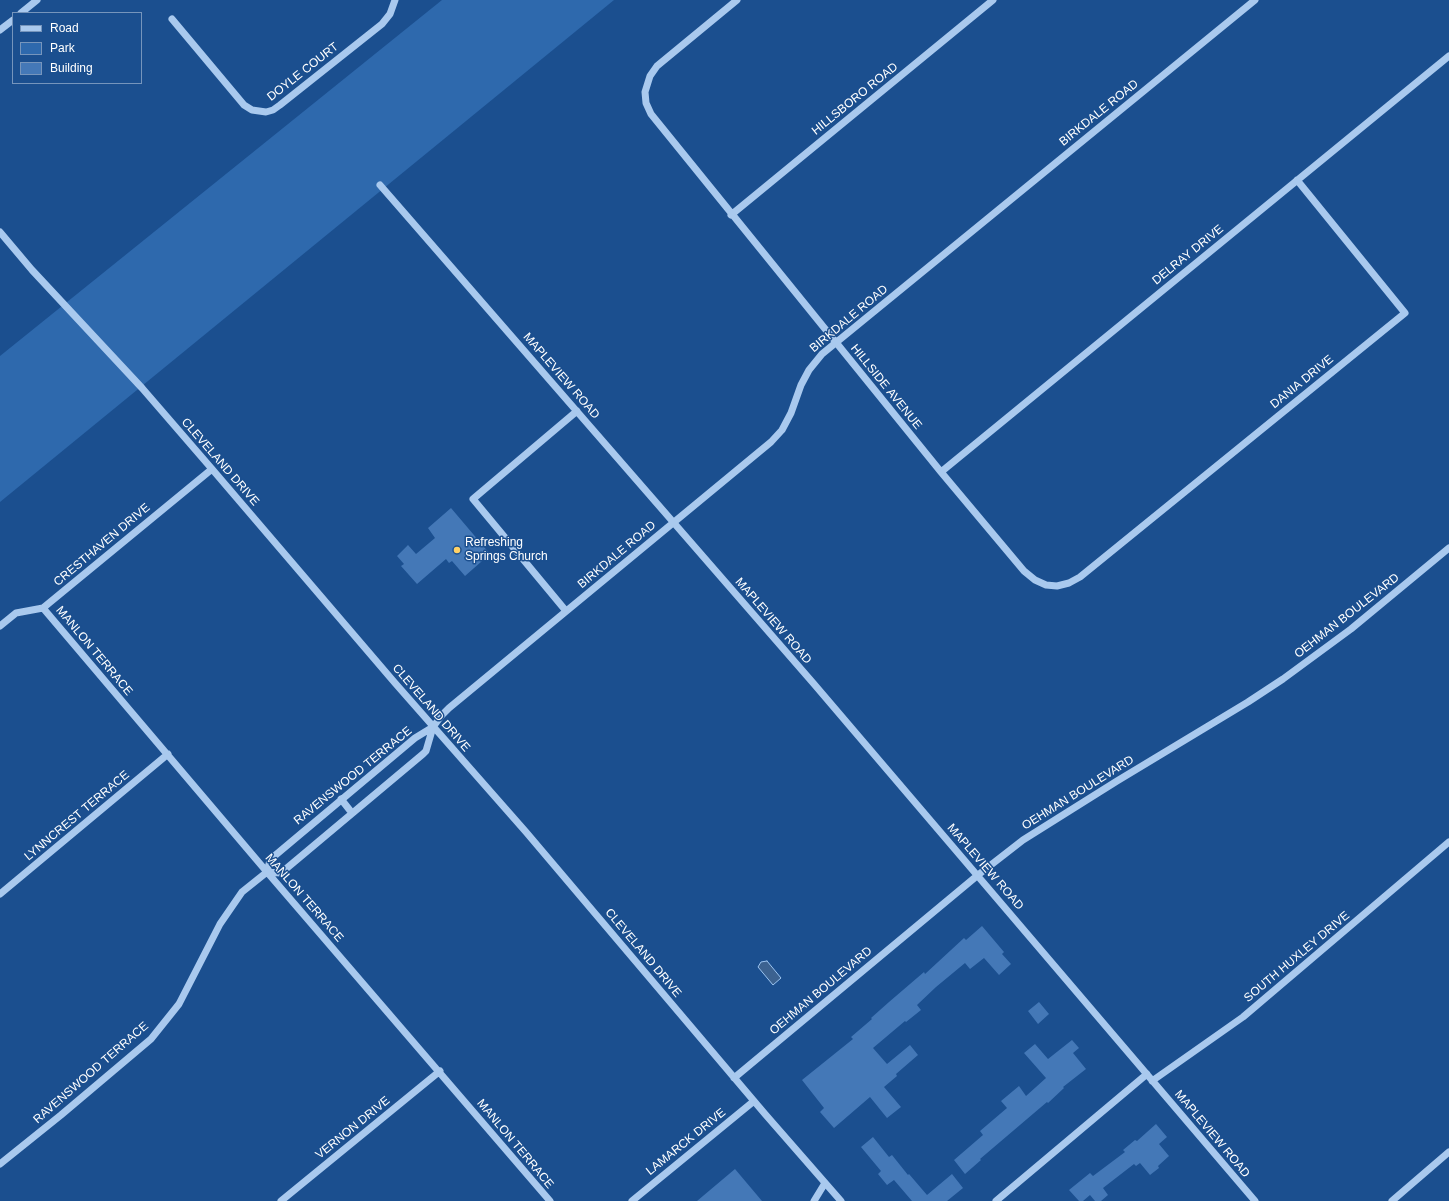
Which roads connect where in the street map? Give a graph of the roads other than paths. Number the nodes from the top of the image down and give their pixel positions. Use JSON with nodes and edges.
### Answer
{"nodes":[{"id":1,"x":37,"y":0,"type":"edge"},
{"id":2,"x":395,"y":0,"type":"edge"},
{"id":3,"x":737,"y":0,"type":"edge"},
{"id":4,"x":993,"y":0,"type":"edge"},
{"id":5,"x":1255,"y":0,"type":"edge"},
{"id":6,"x":22,"y":12,"type":"edge"},
{"id":7,"x":172,"y":19,"type":"dead end"},
{"id":8,"x":12,"y":21,"type":"edge"},
{"id":9,"x":0,"y":30,"type":"edge"},
{"id":10,"x":1449,"y":56,"type":"edge"},
{"id":11,"x":1297,"y":180,"type":"junction"},
{"id":12,"x":380,"y":185,"type":"dead end"},
{"id":13,"x":731,"y":215,"type":"junction"},
{"id":14,"x":0,"y":232,"type":"edge"},
{"id":15,"x":836,"y":343,"type":"junction"},
{"id":16,"x":577,"y":411,"type":"junction"},
{"id":17,"x":212,"y":469,"type":"junction"},
{"id":18,"x":941,"y":472,"type":"junction"},
{"id":19,"x":673,"y":522,"type":"junction"},
{"id":20,"x":1449,"y":548,"type":"edge"},
{"id":21,"x":1080,"y":577,"type":"joint"},
{"id":22,"x":43,"y":608,"type":"junction"},
{"id":23,"x":566,"y":611,"type":"junction"},
{"id":24,"x":0,"y":626,"type":"edge"},
{"id":25,"x":433,"y":727,"type":"junction"},
{"id":26,"x":168,"y":754,"type":"junction"},
{"id":27,"x":341,"y":800,"type":"junction"},
{"id":28,"x":352,"y":813,"type":"junction"},
{"id":29,"x":1449,"y":842,"type":"edge"},
{"id":30,"x":267,"y":872,"type":"junction"},
{"id":31,"x":978,"y":875,"type":"junction"},
{"id":32,"x":0,"y":894,"type":"edge"},
{"id":33,"x":440,"y":1071,"type":"junction"},
{"id":34,"x":1147,"y":1074,"type":"junction"},
{"id":35,"x":734,"y":1078,"type":"junction"},
{"id":36,"x":1152,"y":1081,"type":"junction"},
{"id":37,"x":754,"y":1101,"type":"junction"},
{"id":38,"x":1449,"y":1152,"type":"edge"},
{"id":39,"x":0,"y":1164,"type":"edge"},
{"id":40,"x":825,"y":1182,"type":"junction"},
{"id":41,"x":281,"y":1201,"type":"edge"},
{"id":42,"x":550,"y":1201,"type":"edge"},
{"id":43,"x":632,"y":1201,"type":"edge"},
{"id":44,"x":814,"y":1201,"type":"edge"},
{"id":45,"x":841,"y":1201,"type":"edge"},
{"id":46,"x":996,"y":1201,"type":"edge"},
{"id":47,"x":1255,"y":1201,"type":"edge"},
{"id":48,"x":1392,"y":1201,"type":"edge"}],
"edges":[{"from":1,"to":6,"type":"street"},
{"from":2,"to":7,"type":"street","name":"DOYLE COURT"},
{"from":3,"to":13,"type":"street","name":"HILLSIDE AVENUE"},
{"from":4,"to":13,"type":"street","name":"HILLSBORO ROAD"},
{"from":5,"to":15,"type":"street","name":"BIRKDALE ROAD"},
{"from":8,"to":9,"type":"street"},
{"from":10,"to":11,"type":"street","name":"DELRAY DRIVE"},
{"from":11,"to":18,"type":"street","name":"DELRAY DRIVE"},
{"from":11,"to":21,"type":"street","name":"DANIA DRIVE"},
{"from":12,"to":16,"type":"street","name":"MAPLEVIEW ROAD"},
{"from":13,"to":15,"type":"street","name":"HILLSIDE AVENUE"},
{"from":14,"to":17,"type":"street","name":"CLEVELAND DRIVE"},
{"from":15,"to":18,"type":"street","name":"HILLSIDE AVENUE"},
{"from":15,"to":19,"type":"street","name":"BIRKDALE ROAD"},
{"from":16,"to":19,"type":"street","name":"MAPLEVIEW ROAD"},
{"from":16,"to":23,"type":"street"},
{"from":17,"to":22,"type":"street","name":"CRESTHAVEN DRIVE"},
{"from":17,"to":25,"type":"street","name":"CLEVELAND DRIVE"},
{"from":18,"to":21,"type":"street","name":"HILLSIDE AVENUE"},
{"from":19,"to":23,"type":"street","name":"BIRKDALE ROAD"},
{"from":19,"to":31,"type":"street","name":"MAPLEVIEW ROAD"},
{"from":20,"to":31,"type":"street","name":"OEHMAN BOULEVARD"},
{"from":22,"to":24,"type":"street","name":"CRESTHAVEN DRIVE"},
{"from":22,"to":26,"type":"street","name":"MANLON TERRACE"},
{"from":23,"to":25,"type":"street","name":"BIRKDALE ROAD"},
{"from":25,"to":27,"type":"street","name":"RAVENSWOOD TERRACE"},
{"from":25,"to":28,"type":"street","name":"RAVENSWOOD TERRACE"},
{"from":25,"to":35,"type":"street","name":"CLEVELAND DRIVE"},
{"from":26,"to":30,"type":"street","name":"MANLON TERRACE"},
{"from":26,"to":32,"type":"street","name":"LYNNCREST TERRACE"},
{"from":27,"to":28,"type":"street"},
{"from":27,"to":30,"type":"street","name":"RAVENSWOOD TERRACE"},
{"from":28,"to":30,"type":"street","name":"RAVENSWOOD TERRACE"},
{"from":29,"to":36,"type":"street","name":"SOUTH HUXLEY DRIVE"},
{"from":30,"to":33,"type":"street","name":"MANLON TERRACE"},
{"from":30,"to":39,"type":"street","name":"RAVENSWOOD TERRACE"},
{"from":31,"to":34,"type":"street","name":"MAPLEVIEW ROAD"},
{"from":31,"to":35,"type":"street","name":"OEHMAN BOULEVARD"},
{"from":33,"to":41,"type":"street","name":"VERNON DRIVE"},
{"from":33,"to":42,"type":"street","name":"MANLON TERRACE"},
{"from":34,"to":36,"type":"street","name":"MAPLEVIEW ROAD"},
{"from":34,"to":46,"type":"street"},
{"from":35,"to":37,"type":"street","name":"CLEVELAND DRIVE"},
{"from":36,"to":47,"type":"street","name":"MAPLEVIEW ROAD"},
{"from":37,"to":40,"type":"street","name":"CLEVELAND DRIVE"},
{"from":37,"to":43,"type":"street","name":"LAMARCK DRIVE"},
{"from":38,"to":48,"type":"street"},
{"from":40,"to":44,"type":"street"},
{"from":40,"to":45,"type":"street","name":"CLEVELAND DRIVE"}]}
